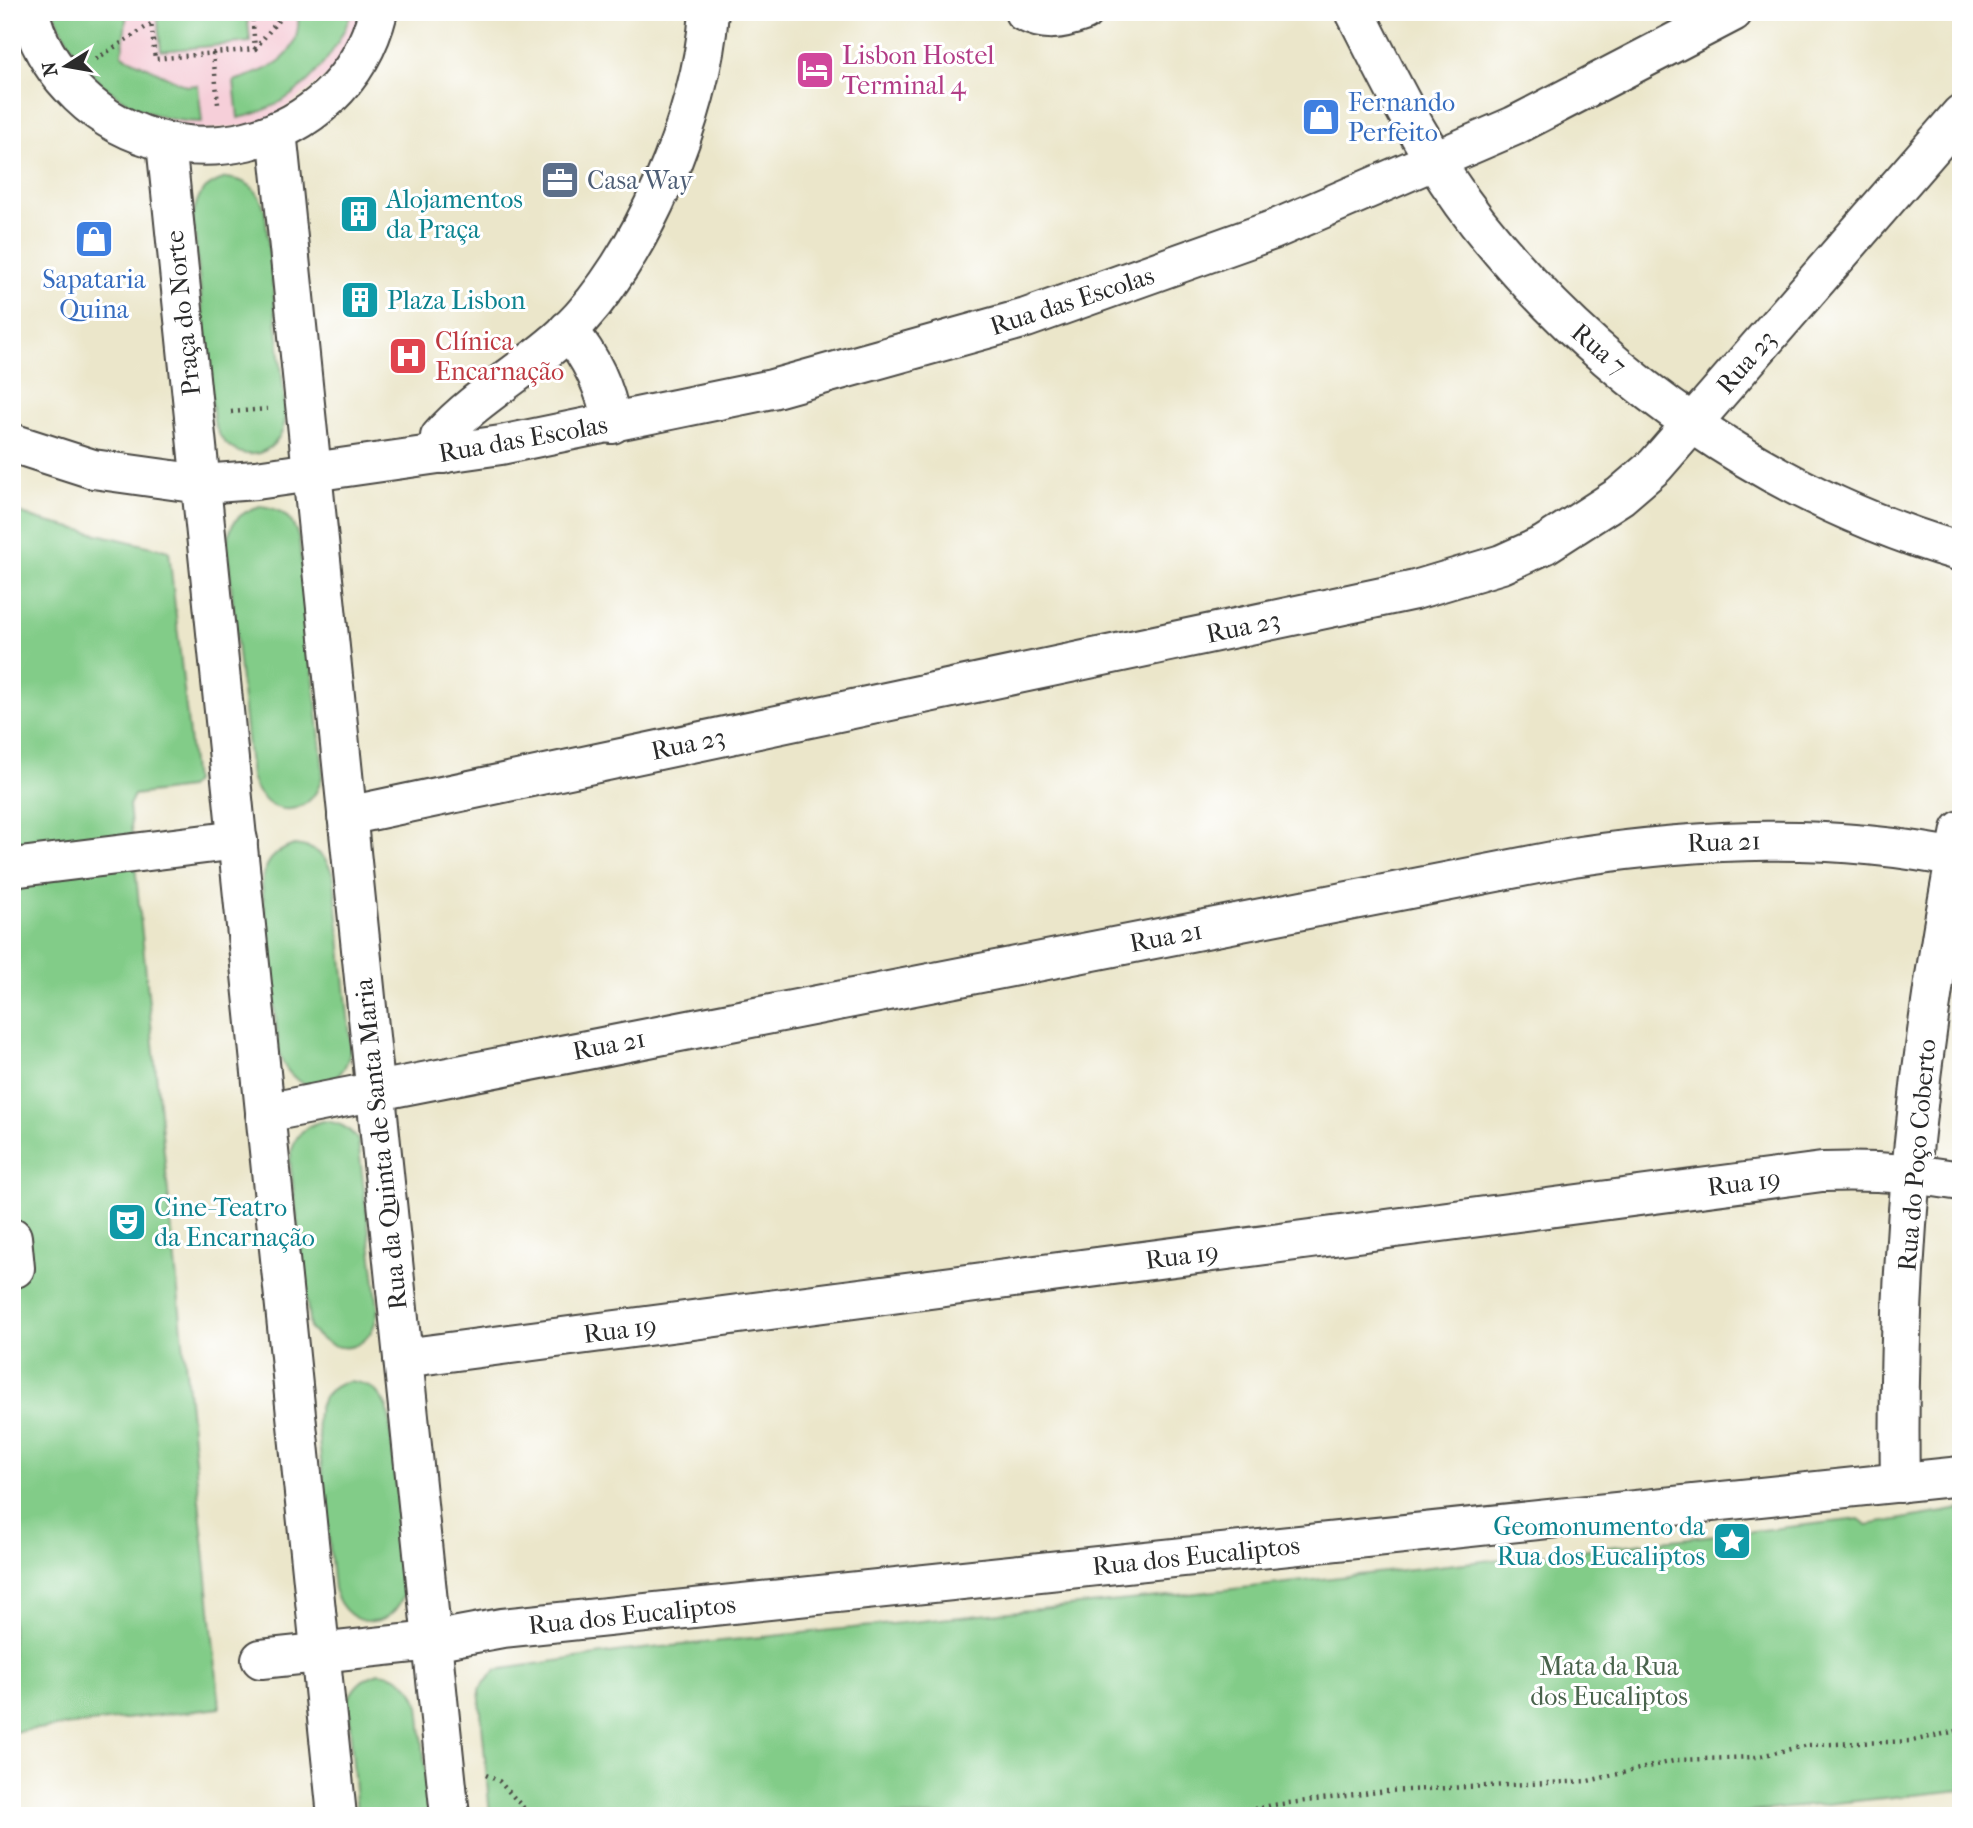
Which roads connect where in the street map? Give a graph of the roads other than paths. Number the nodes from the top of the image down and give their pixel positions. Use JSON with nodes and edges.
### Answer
{"nodes":[{"id":1,"x":30,"y":12,"type":"edge"},
{"id":2,"x":377,"y":12,"type":"edge"},
{"id":3,"x":709,"y":12,"type":"edge"},
{"id":4,"x":1024,"y":12,"type":"edge"},
{"id":5,"x":1083,"y":12,"type":"edge"},
{"id":6,"x":1355,"y":12,"type":"edge"},
{"id":7,"x":1733,"y":12,"type":"edge"},
{"id":8,"x":1961,"y":114,"type":"edge"},
{"id":9,"x":277,"y":131,"type":"junction"},
{"id":10,"x":166,"y":143,"type":"junction"},
{"id":11,"x":1435,"y":161,"type":"junction"},
{"id":12,"x":568,"y":330,"type":"junction"},
{"id":13,"x":612,"y":424,"type":"junction"},
{"id":14,"x":1693,"y":424,"type":"junction"},
{"id":15,"x":12,"y":443,"type":"edge"},
{"id":16,"x":443,"y":454,"type":"junction"},
{"id":17,"x":312,"y":472,"type":"junction"},
{"id":18,"x":201,"y":484,"type":"junction"},
{"id":19,"x":1961,"y":552,"type":"edge"},
{"id":20,"x":347,"y":816,"type":"junction"},
{"id":21,"x":238,"y":839,"type":"junction"},
{"id":22,"x":1959,"y":849,"type":"edge"},
{"id":23,"x":12,"y":868,"type":"edge"},
{"id":24,"x":375,"y":1092,"type":"junction"},
{"id":25,"x":265,"y":1113,"type":"junction"},
{"id":26,"x":1912,"y":1173,"type":"junction"},
{"id":27,"x":1961,"y":1181,"type":"edge"},
{"id":28,"x":403,"y":1358,"type":"junction"},
{"id":29,"x":1961,"y":1476,"type":"edge"},
{"id":30,"x":1900,"y":1483,"type":"junction"},
{"id":31,"x":432,"y":1642,"type":"junction"},
{"id":32,"x":321,"y":1653,"type":"junction"},
{"id":33,"x":261,"y":1658,"type":"dead end"},
{"id":34,"x":337,"y":1816,"type":"edge"},
{"id":35,"x":450,"y":1816,"type":"edge"}],
"edges":[{"from":1,"to":10,"type":"street"},
{"from":2,"to":9,"type":"street"},
{"from":3,"to":12,"type":"street"},
{"from":4,"to":5,"type":"street"},
{"from":6,"to":11,"type":"street","name":"Rua 7"},
{"from":7,"to":11,"type":"street","name":"Rua das Escolas"},
{"from":8,"to":14,"type":"street","name":"Rua 23"},
{"from":9,"to":10,"type":"street"},
{"from":9,"to":17,"type":"street"},
{"from":10,"to":18,"type":"street","name":"Praça do Norte"},
{"from":11,"to":13,"type":"street","name":"Rua das Escolas"},
{"from":11,"to":14,"type":"street","name":"Rua 7"},
{"from":12,"to":13,"type":"street"},
{"from":12,"to":16,"type":"street"},
{"from":13,"to":16,"type":"street","name":"Rua das Escolas"},
{"from":14,"to":19,"type":"street","name":"Rua 7"},
{"from":14,"to":20,"type":"street","name":"Rua 23"},
{"from":15,"to":18,"type":"street","name":"Rua das Escolas"},
{"from":16,"to":17,"type":"street","name":"Rua das Escolas"},
{"from":17,"to":18,"type":"street","name":"Rua das Escolas"},
{"from":17,"to":20,"type":"street","name":"Rua da Quinta de Santa Maria"},
{"from":18,"to":21,"type":"street"},
{"from":20,"to":24,"type":"street","name":"Rua da Quinta de Santa Maria"},
{"from":21,"to":23,"type":"street"},
{"from":21,"to":25,"type":"street"},
{"from":22,"to":24,"type":"street","name":"Rua 21"},
{"from":22,"to":26,"type":"street","name":"Rua do Poço Coberto"},
{"from":24,"to":25,"type":"street","name":"Rua 21"},
{"from":24,"to":28,"type":"street","name":"Rua da Quinta de Santa Maria"},
{"from":25,"to":32,"type":"street"},
{"from":26,"to":27,"type":"street","name":"Rua 19"},
{"from":26,"to":28,"type":"street","name":"Rua 19"},
{"from":26,"to":30,"type":"street","name":"Rua do Poço Coberto"},
{"from":28,"to":31,"type":"street","name":"Rua da Quinta de Santa Maria"},
{"from":29,"to":30,"type":"street","name":"Rua dos Eucaliptos"},
{"from":30,"to":31,"type":"street","name":"Rua dos Eucaliptos"},
{"from":31,"to":32,"type":"street","name":"Rua dos Eucaliptos"},
{"from":31,"to":35,"type":"street","name":"Rua da Quinta de Santa Maria"},
{"from":32,"to":33,"type":"street","name":"Rua dos Eucaliptos"},
{"from":32,"to":34,"type":"street"}]}
